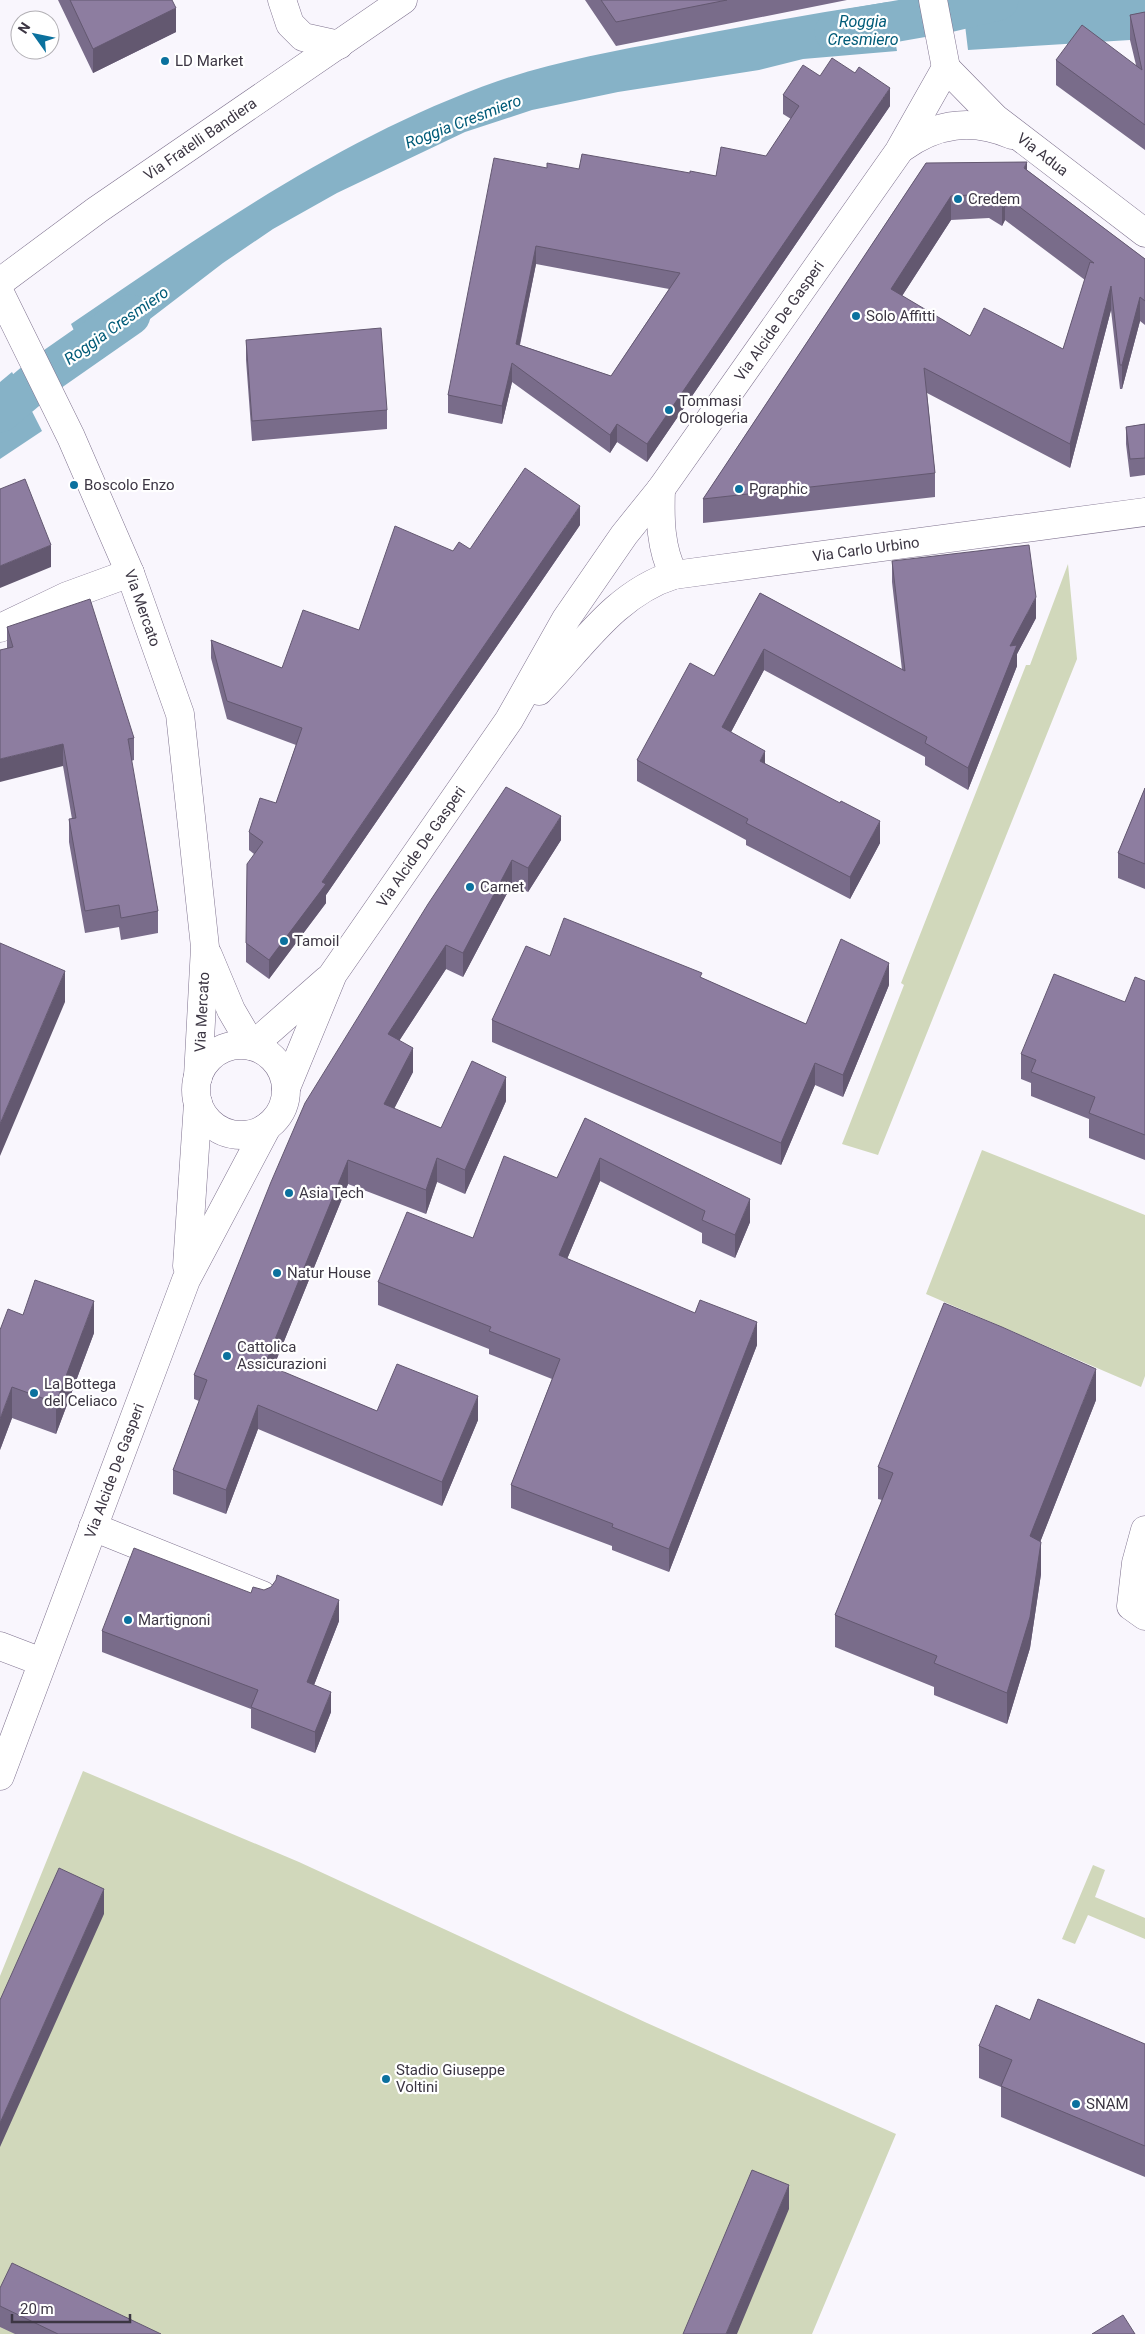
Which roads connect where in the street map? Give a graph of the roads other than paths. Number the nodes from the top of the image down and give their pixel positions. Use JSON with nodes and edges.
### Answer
{"nodes":[{"id":1,"x":282,"y":0,"type":"edge"},
{"id":2,"x":403,"y":0,"type":"edge"},
{"id":3,"x":933,"y":0,"type":"edge"},
{"id":4,"x":339,"y":45,"type":"junction"},
{"id":5,"x":946,"y":68,"type":"junction"},
{"id":6,"x":1019,"y":138,"type":"junction"},
{"id":7,"x":899,"y":150,"type":"junction"},
{"id":8,"x":1145,"y":233,"type":"edge"},
{"id":9,"x":0,"y":282,"type":"edge"},
{"id":10,"x":0,"y":292,"type":"edge"},
{"id":11,"x":661,"y":489,"type":"junction"},
{"id":12,"x":1145,"y":512,"type":"edge"},
{"id":13,"x":130,"y":573,"type":"junction"},
{"id":14,"x":674,"y":575,"type":"junction"},
{"id":15,"x":0,"y":628,"type":"edge"},
{"id":16,"x":509,"y":720,"type":"junction"},
{"id":17,"x":205,"y":947,"type":"junction"},
{"id":18,"x":333,"y":974,"type":"junction"},
{"id":19,"x":252,"y":1046,"type":"junction"},
{"id":20,"x":198,"y":1077,"type":"junction"},
{"id":21,"x":286,"y":1088,"type":"junction"},
{"id":22,"x":198,"y":1103,"type":"junction"},
{"id":23,"x":267,"y":1127,"type":"junction"},
{"id":24,"x":186,"y":1280,"type":"junction"},
{"id":25,"x":93,"y":1527,"type":"junction"},
{"id":26,"x":1145,"y":1530,"type":"edge"},
{"id":27,"x":262,"y":1595,"type":"edge"},
{"id":28,"x":1145,"y":1616,"type":"edge"},
{"id":29,"x":0,"y":1646,"type":"edge"},
{"id":30,"x":42,"y":1662,"type":"junction"},
{"id":31,"x":0,"y":1776,"type":"edge"}],
"edges":[{"from":1,"to":4,"type":"street"},
{"from":2,"to":4,"type":"street","name":"Via Fratelli Bandiera"},
{"from":3,"to":5,"type":"street"},
{"from":4,"to":9,"type":"street","name":"Via Fratelli Bandiera"},
{"from":5,"to":6,"type":"street","name":"Via Adua"},
{"from":5,"to":7,"type":"street","name":"Via Alcide De Gasperi"},
{"from":6,"to":7,"type":"street"},
{"from":6,"to":8,"type":"street","name":"Via Adua"},
{"from":7,"to":11,"type":"street","name":"Via Alcide De Gasperi"},
{"from":10,"to":13,"type":"street","name":"Via Mercato"},
{"from":11,"to":14,"type":"street"},
{"from":11,"to":16,"type":"street","name":"Via Alcide De Gasperi"},
{"from":12,"to":14,"type":"street","name":"Via Carlo Urbino"},
{"from":13,"to":15,"type":"street"},
{"from":13,"to":17,"type":"street","name":"Via Mercato"},
{"from":14,"to":16,"type":"street","name":"Via Alcide De Gasperi"},
{"from":16,"to":18,"type":"street","name":"Via Alcide De Gasperi"},
{"from":17,"to":19,"type":"street","name":"Via Mercato"},
{"from":17,"to":20,"type":"street","name":"Via Mercato"},
{"from":18,"to":19,"type":"street","name":"Via Alcide De Gasperi"},
{"from":18,"to":21,"type":"street","name":"Via Alcide De Gasperi"},
{"from":19,"to":20,"type":"street"},
{"from":19,"to":21,"type":"street"},
{"from":20,"to":22,"type":"street"},
{"from":21,"to":23,"type":"street"},
{"from":22,"to":23,"type":"street"},
{"from":22,"to":24,"type":"street","name":"Via Alcide De Gasperi"},
{"from":23,"to":24,"type":"street","name":"Via Alcide De Gasperi"},
{"from":24,"to":25,"type":"street","name":"Via Alcide De Gasperi"},
{"from":25,"to":27,"type":"street"},
{"from":25,"to":30,"type":"street","name":"Via Alcide De Gasperi"},
{"from":26,"to":28,"type":"street"},
{"from":29,"to":30,"type":"street"},
{"from":30,"to":31,"type":"street","name":"Via Alcide De Gasperi"}]}
